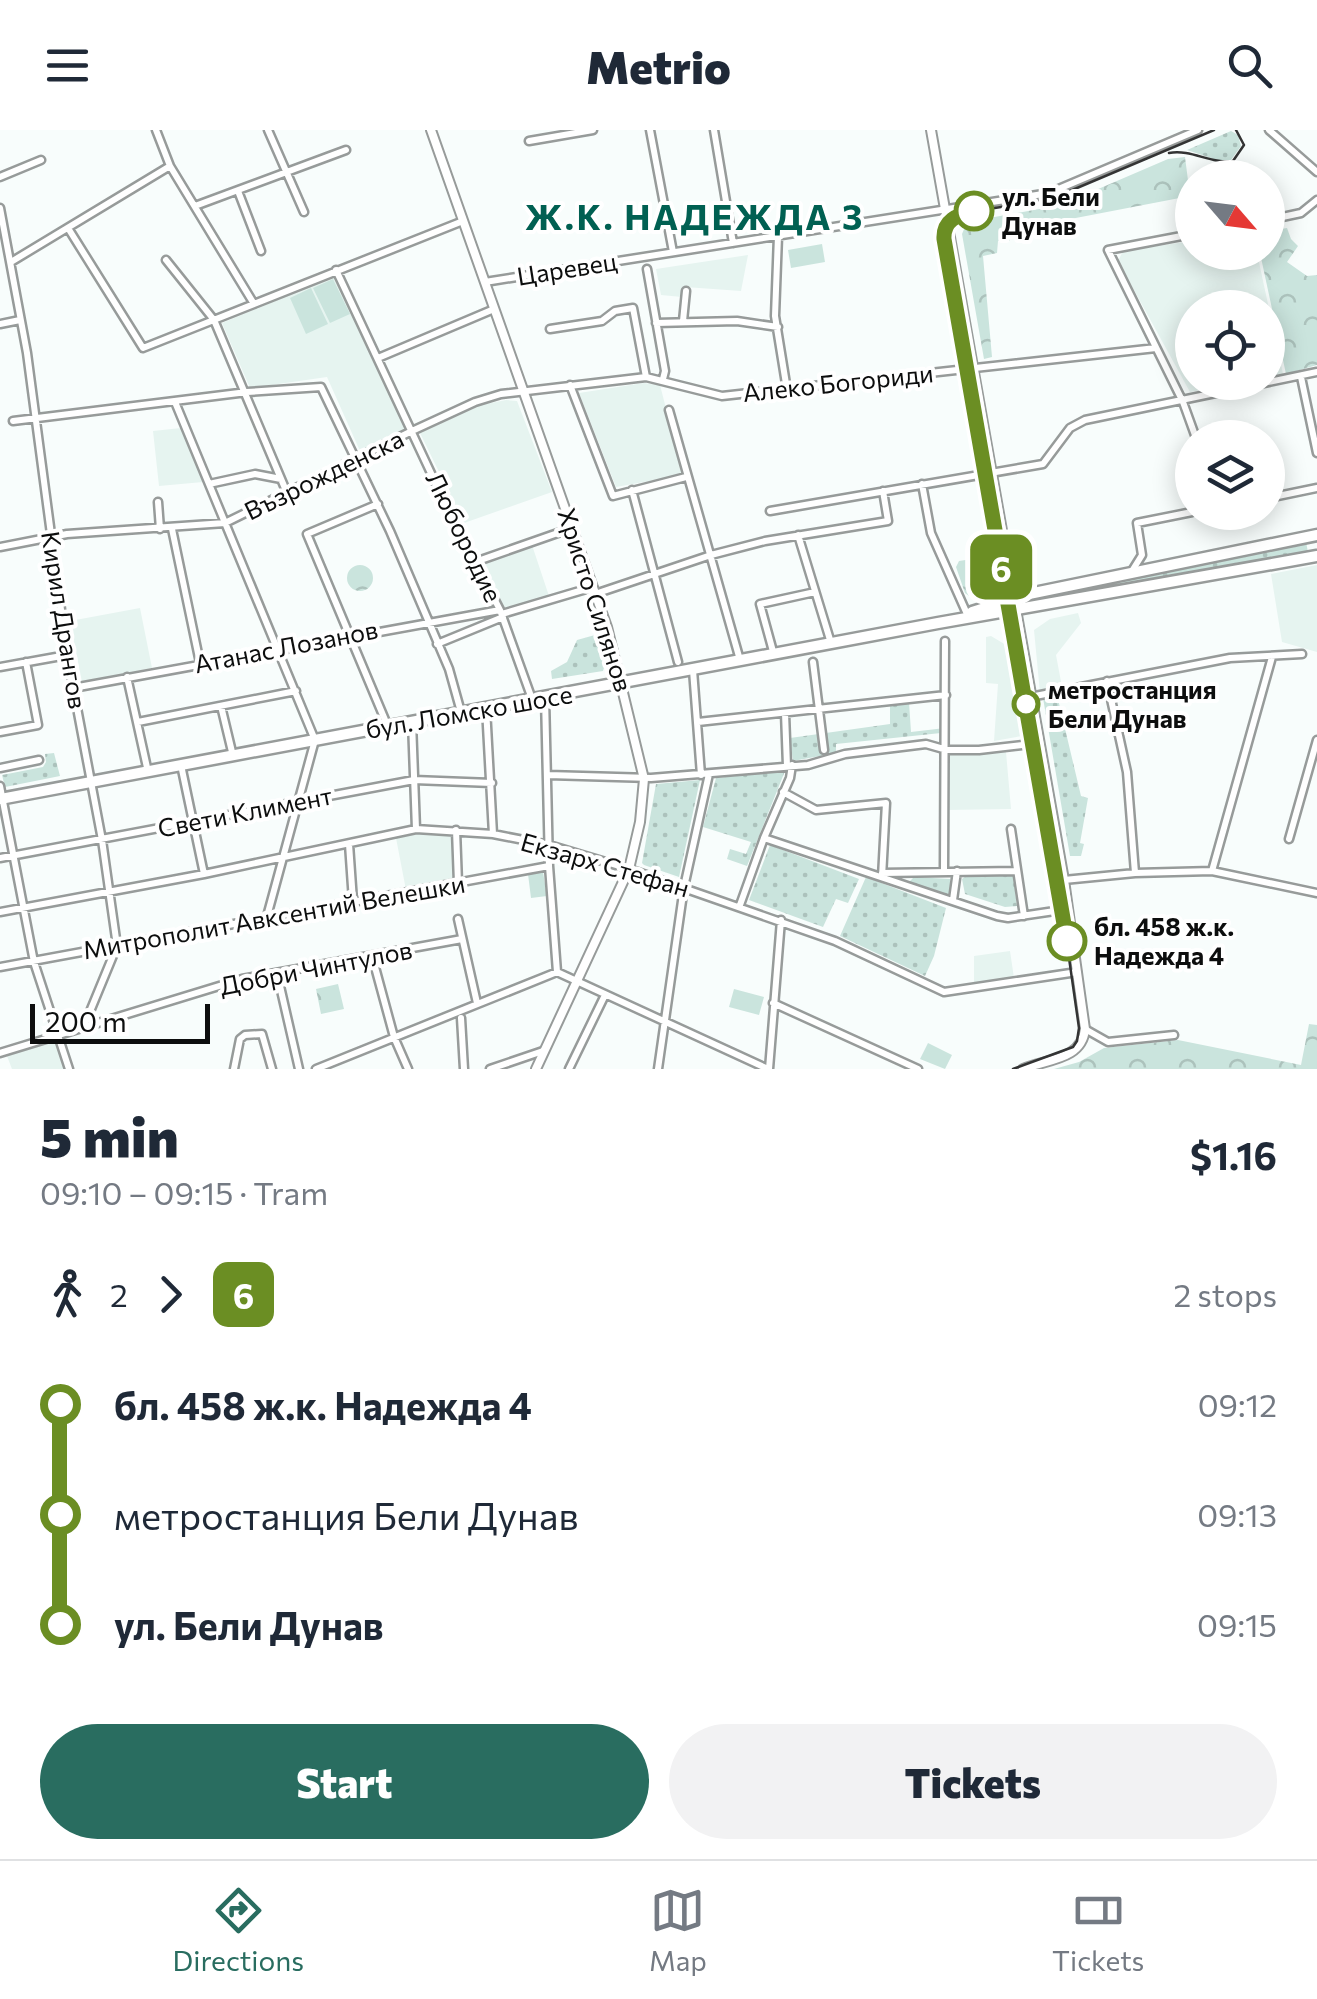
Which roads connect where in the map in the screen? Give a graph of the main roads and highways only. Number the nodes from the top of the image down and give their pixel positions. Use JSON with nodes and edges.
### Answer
{"nodes":[{"id":1,"x":1317,"y":535,"type":"edge"},
{"id":2,"x":1317,"y":556,"type":"edge"},
{"id":3,"x":1014,"y":604,"type":"junction"},
{"id":4,"x":938,"y":623,"type":"junction"},
{"id":5,"x":1,"y":794,"type":"edge"}],
"edges":[{"from":1,"to":3,"type":"main road","name":"бул. Ломско шосе"},
{"from":2,"to":3,"type":"main road","name":"бул. Ломско шосе"},
{"from":3,"to":4,"type":"main road","name":"бул. Ломско шосе"},
{"from":3,"to":4,"type":"main road","name":"бул. Ломско шосе"},
{"from":4,"to":5,"type":"main road","name":"бул. Ломско шосе"}]}
